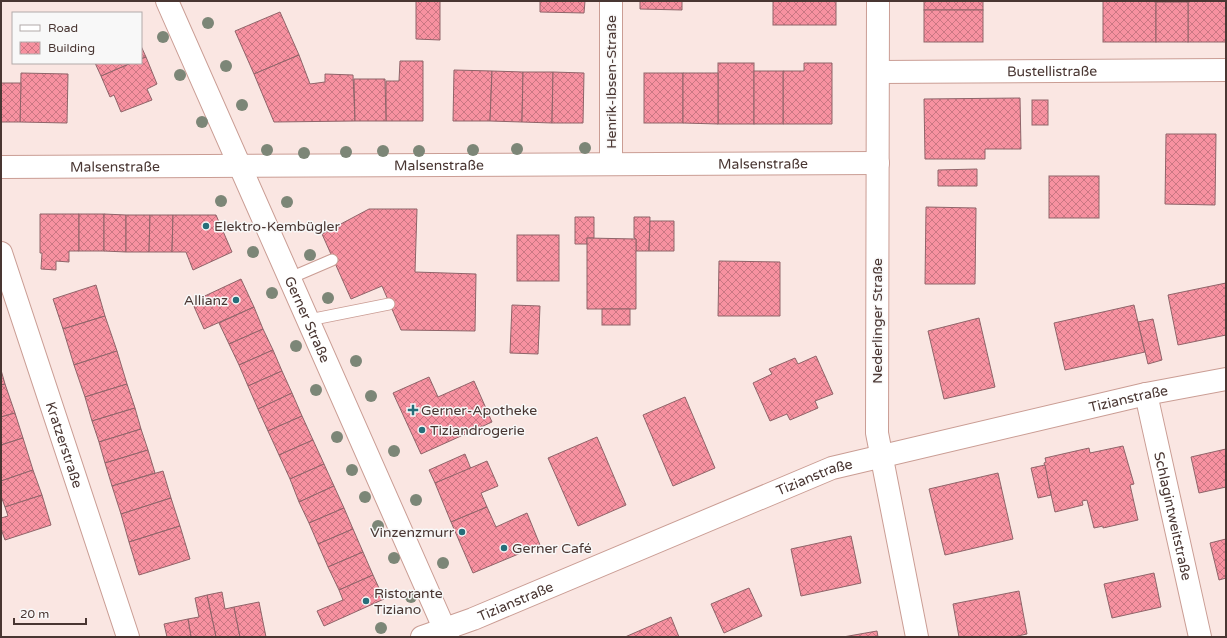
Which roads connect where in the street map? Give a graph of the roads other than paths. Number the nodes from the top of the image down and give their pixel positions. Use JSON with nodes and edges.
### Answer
{"nodes":[{"id":1,"x":167,"y":1,"type":"edge"},
{"id":2,"x":611,"y":1,"type":"edge"},
{"id":3,"x":878,"y":1,"type":"edge"},
{"id":4,"x":1226,"y":70,"type":"edge"},
{"id":5,"x":879,"y":72,"type":"junction"},
{"id":6,"x":611,"y":163,"type":"junction"},
{"id":7,"x":878,"y":163,"type":"junction"},
{"id":8,"x":239,"y":165,"type":"junction"},
{"id":9,"x":1,"y":166,"type":"edge"},
{"id":10,"x":1,"y":252,"type":"edge"},
{"id":11,"x":332,"y":260,"type":"dead end"},
{"id":12,"x":290,"y":278,"type":"junction"},
{"id":13,"x":389,"y":304,"type":"dead end"},
{"id":14,"x":309,"y":320,"type":"junction"},
{"id":15,"x":1226,"y":379,"type":"edge"},
{"id":16,"x":1146,"y":394,"type":"junction"},
{"id":17,"x":881,"y":456,"type":"junction"},
{"id":18,"x":447,"y":633,"type":"edge"},
{"id":19,"x":128,"y":637,"type":"edge"},
{"id":20,"x":422,"y":637,"type":"edge"},
{"id":21,"x":917,"y":637,"type":"edge"},
{"id":22,"x":1200,"y":637,"type":"edge"}],
"edges":[{"from":1,"to":8,"type":"street","name":"Gerner Straße"},
{"from":2,"to":6,"type":"street","name":"Henrik-Ibsen-Straße"},
{"from":3,"to":5,"type":"street","name":"Nederlinger Straße"},
{"from":4,"to":5,"type":"street","name":"Bustellistraße"},
{"from":5,"to":7,"type":"street","name":"Nederlinger Straße"},
{"from":6,"to":7,"type":"street","name":"Malsenstraße"},
{"from":6,"to":8,"type":"street","name":"Malsenstraße"},
{"from":7,"to":17,"type":"street","name":"Nederlinger Straße"},
{"from":8,"to":9,"type":"street","name":"Malsenstraße"},
{"from":8,"to":12,"type":"street","name":"Gerner Straße"},
{"from":10,"to":19,"type":"street","name":"Kratzerstraße"},
{"from":11,"to":12,"type":"lane"},
{"from":12,"to":14,"type":"street","name":"Gerner Straße"},
{"from":13,"to":14,"type":"lane"},
{"from":14,"to":18,"type":"street","name":"Gerner Straße"},
{"from":15,"to":16,"type":"street","name":"Tizianstraße"},
{"from":16,"to":17,"type":"street","name":"Tizianstraße"},
{"from":16,"to":22,"type":"street","name":"Schlagintweitstraße"},
{"from":17,"to":18,"type":"street","name":"Tizianstraße"},
{"from":17,"to":21,"type":"street","name":"Nederlinger Straße"},
{"from":18,"to":20,"type":"street","name":"Tizianstraße"}]}
